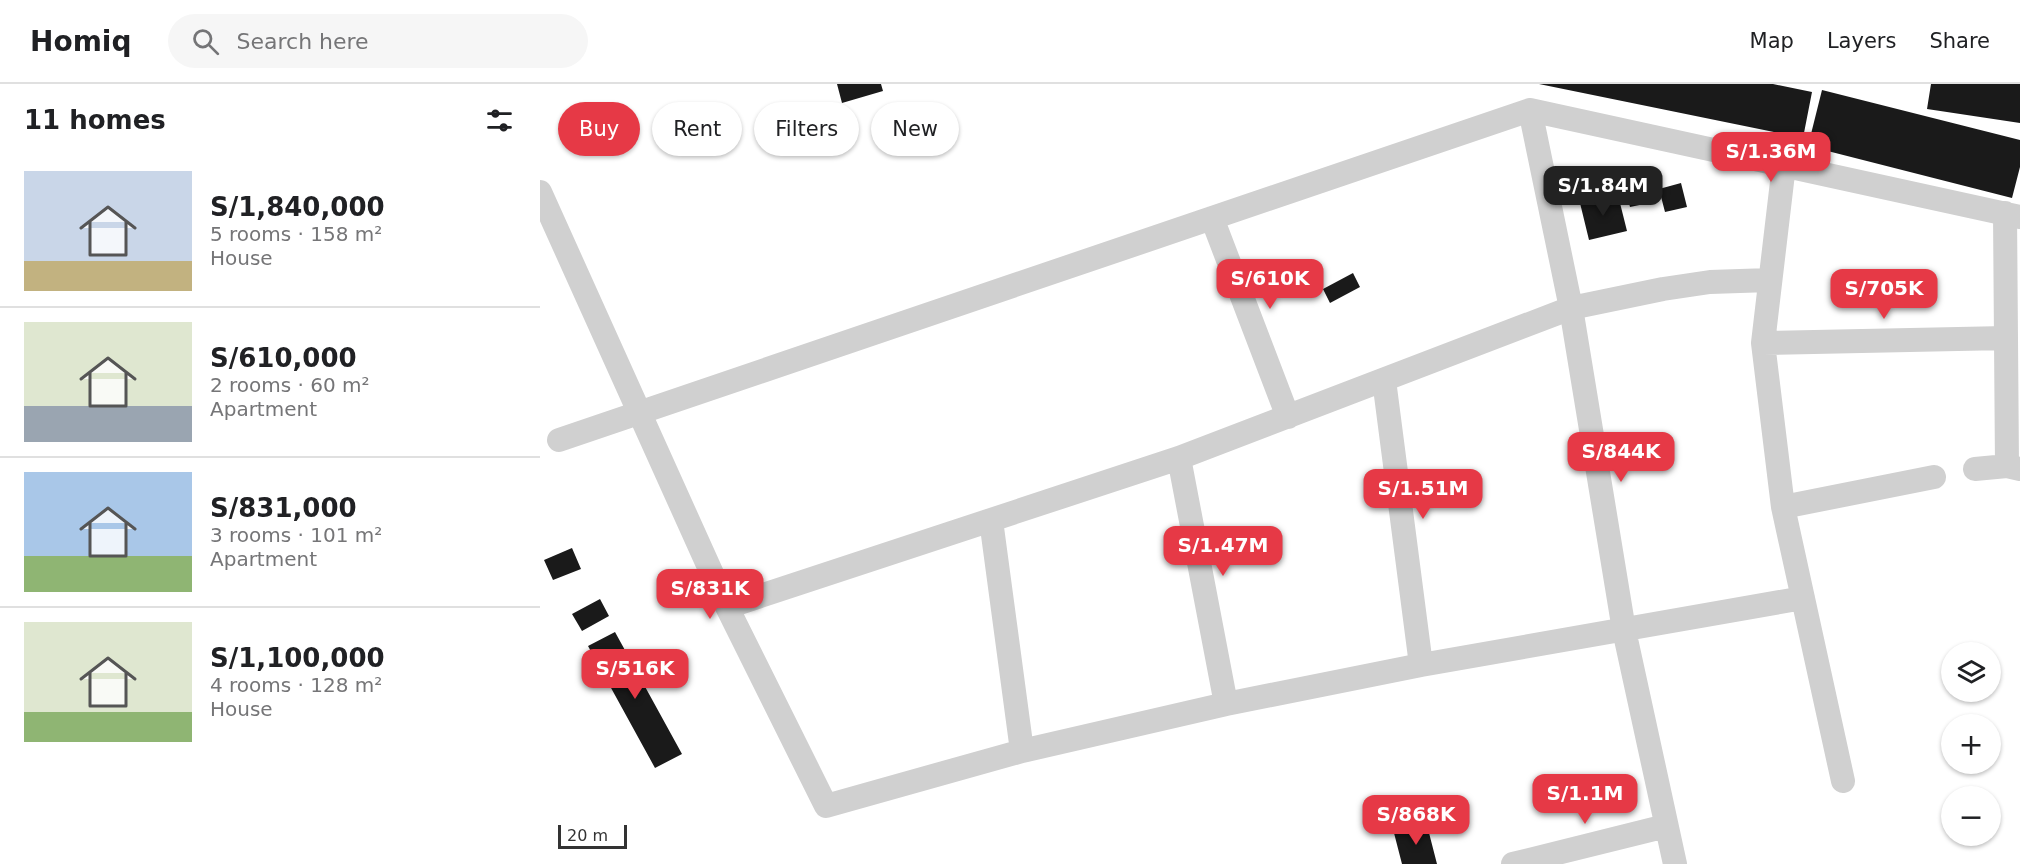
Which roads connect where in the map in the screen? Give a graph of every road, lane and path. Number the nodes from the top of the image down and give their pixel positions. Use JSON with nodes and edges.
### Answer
{"nodes":[{"id":1,"x":1530,"y":110,"type":"junction"},
{"id":2,"x":1784,"y":165,"type":"junction"},
{"id":3,"x":540,"y":192,"type":"edge"},
{"id":4,"x":2013,"y":215,"type":"edge"},
{"id":5,"x":1212,"y":218,"type":"junction"},
{"id":6,"x":1770,"y":280,"type":"junction"},
{"id":7,"x":1571,"y":308,"type":"junction"},
{"id":8,"x":2006,"y":338,"type":"junction"},
{"id":9,"x":1762,"y":343,"type":"junction"},
{"id":10,"x":1384,"y":380,"type":"junction"},
{"id":11,"x":641,"y":413,"type":"junction"},
{"id":12,"x":1288,"y":417,"type":"junction"},
{"id":13,"x":559,"y":440,"type":"dead end"},
{"id":14,"x":1179,"y":458,"type":"junction"},
{"id":15,"x":2013,"y":468,"type":"edge"},
{"id":16,"x":1975,"y":469,"type":"dead end"},
{"id":17,"x":1934,"y":477,"type":"dead end"},
{"id":18,"x":1783,"y":507,"type":"junction"},
{"id":19,"x":991,"y":520,"type":"junction"},
{"id":20,"x":1803,"y":598,"type":"junction"},
{"id":21,"x":727,"y":606,"type":"junction"},
{"id":22,"x":1624,"y":630,"type":"junction"},
{"id":23,"x":1421,"y":665,"type":"junction"},
{"id":24,"x":1226,"y":704,"type":"junction"},
{"id":25,"x":1022,"y":751,"type":"junction"},
{"id":26,"x":1843,"y":781,"type":"dead end"},
{"id":27,"x":1666,"y":826,"type":"junction"},
{"id":28,"x":1513,"y":864,"type":"edge"},
{"id":29,"x":1675,"y":864,"type":"edge"}],
"edges":[{"from":1,"to":2,"type":"street"},
{"from":1,"to":5,"type":"street"},
{"from":1,"to":7,"type":"street"},
{"from":2,"to":4,"type":"street"},
{"from":2,"to":6,"type":"street"},
{"from":3,"to":11,"type":"street"},
{"from":4,"to":8,"type":"street"},
{"from":5,"to":11,"type":"street"},
{"from":5,"to":12,"type":"street"},
{"from":6,"to":7,"type":"street"},
{"from":6,"to":9,"type":"street"},
{"from":7,"to":10,"type":"street"},
{"from":7,"to":22,"type":"street"},
{"from":8,"to":9,"type":"street"},
{"from":8,"to":15,"type":"street"},
{"from":9,"to":18,"type":"street"},
{"from":10,"to":12,"type":"street"},
{"from":10,"to":23,"type":"street"},
{"from":11,"to":13,"type":"street"},
{"from":11,"to":21,"type":"street"},
{"from":12,"to":14,"type":"street"},
{"from":14,"to":19,"type":"street"},
{"from":14,"to":24,"type":"street"},
{"from":15,"to":16,"type":"street"},
{"from":17,"to":18,"type":"street"},
{"from":18,"to":20,"type":"street"},
{"from":19,"to":21,"type":"street"},
{"from":19,"to":25,"type":"street"},
{"from":20,"to":22,"type":"street"},
{"from":20,"to":26,"type":"street"},
{"from":21,"to":25,"type":"street"},
{"from":22,"to":23,"type":"street"},
{"from":22,"to":27,"type":"street"},
{"from":23,"to":24,"type":"street"},
{"from":24,"to":25,"type":"street"},
{"from":27,"to":28,"type":"street"},
{"from":27,"to":29,"type":"street"}]}
